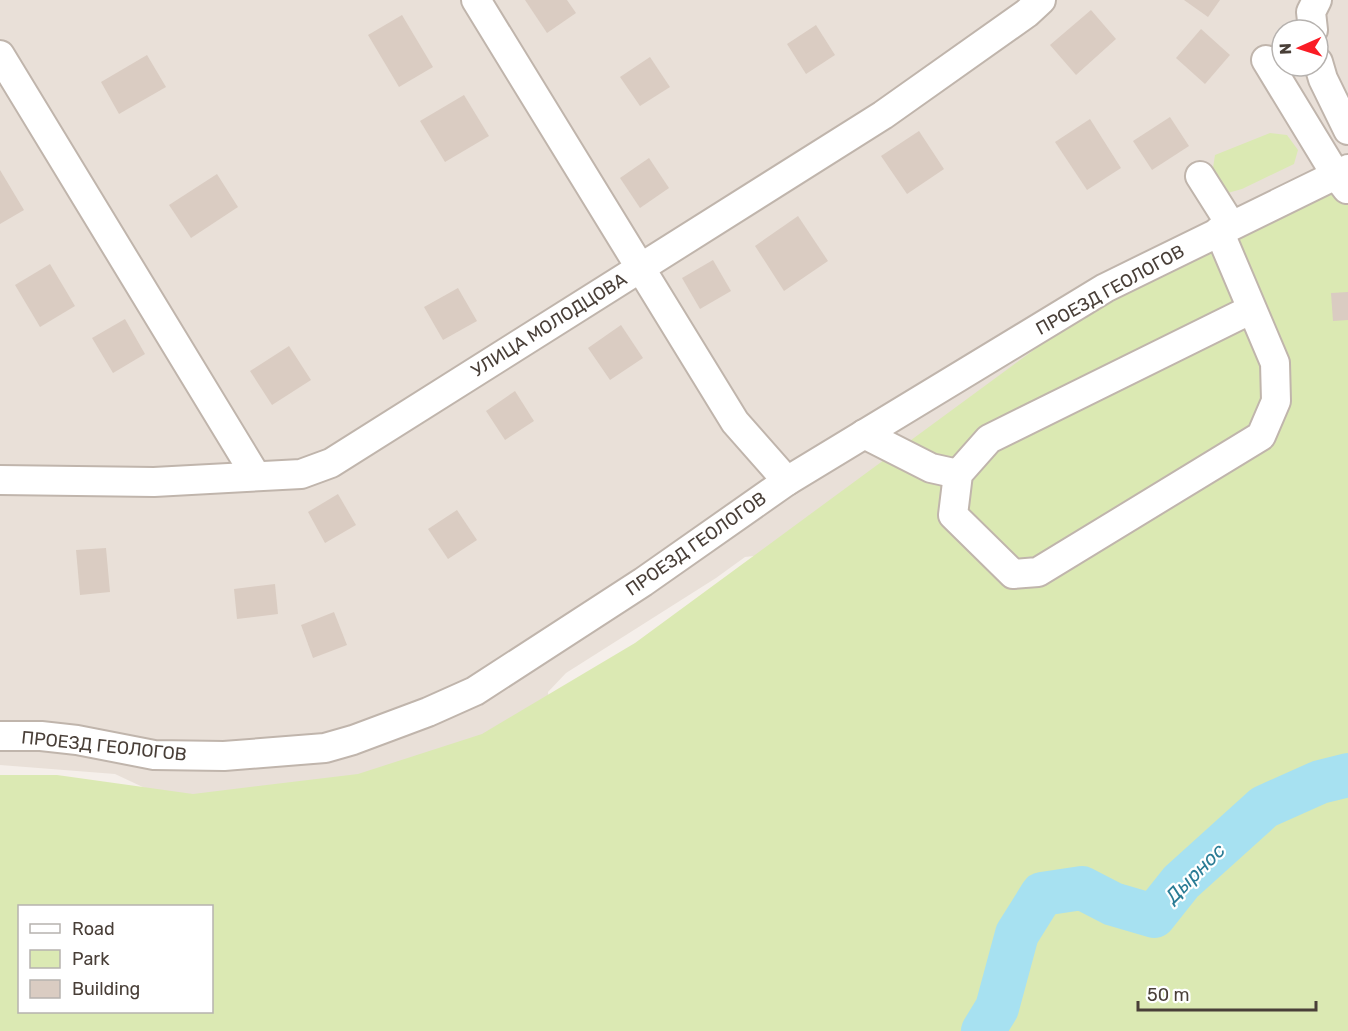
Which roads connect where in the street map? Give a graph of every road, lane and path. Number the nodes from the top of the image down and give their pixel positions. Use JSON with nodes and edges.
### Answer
{"nodes":[{"id":1,"x":476,"y":0,"type":"edge"},
{"id":2,"x":1041,"y":0,"type":"edge"},
{"id":3,"x":1317,"y":0,"type":"edge"},
{"id":4,"x":1312,"y":18,"type":"edge"},
{"id":5,"x":0,"y":55,"type":"edge"},
{"id":6,"x":1266,"y":60,"type":"dead end"},
{"id":7,"x":1322,"y":78,"type":"edge"},
{"id":8,"x":1348,"y":130,"type":"edge"},
{"id":9,"x":1200,"y":176,"type":"dead end"},
{"id":10,"x":1344,"y":178,"type":"edge"},
{"id":11,"x":1225,"y":228,"type":"junction"},
{"id":12,"x":640,"y":268,"type":"junction"},
{"id":13,"x":1252,"y":309,"type":"junction"},
{"id":14,"x":864,"y":434,"type":"junction"},
{"id":15,"x":958,"y":474,"type":"junction"},
{"id":16,"x":256,"y":476,"type":"junction"},
{"id":17,"x":0,"y":480,"type":"edge"},
{"id":18,"x":787,"y":481,"type":"junction"},
{"id":19,"x":0,"y":736,"type":"edge"}],
"edges":[{"from":1,"to":12,"type":"street"},
{"from":2,"to":12,"type":"street","name":"УЛИЦА МОЛОДЦОВА"},
{"from":3,"to":4,"type":"street"},
{"from":5,"to":16,"type":"street"},
{"from":6,"to":10,"type":"street"},
{"from":7,"to":8,"type":"street"},
{"from":9,"to":11,"type":"street"},
{"from":10,"to":11,"type":"street","name":"ПРОЕЗД ГЕОЛОГОВ"},
{"from":11,"to":13,"type":"street"},
{"from":11,"to":14,"type":"street","name":"ПРОЕЗД ГЕОЛОГОВ"},
{"from":12,"to":16,"type":"street","name":"УЛИЦА МОЛОДЦОВА"},
{"from":12,"to":18,"type":"street"},
{"from":13,"to":15,"type":"street"},
{"from":13,"to":15,"type":"street"},
{"from":14,"to":15,"type":"street"},
{"from":14,"to":18,"type":"street","name":"ПРОЕЗД ГЕОЛОГОВ"},
{"from":16,"to":17,"type":"street","name":"УЛИЦА МОЛОДЦОВА"},
{"from":18,"to":19,"type":"street","name":"ПРОЕЗД ГЕОЛОГОВ"}]}
